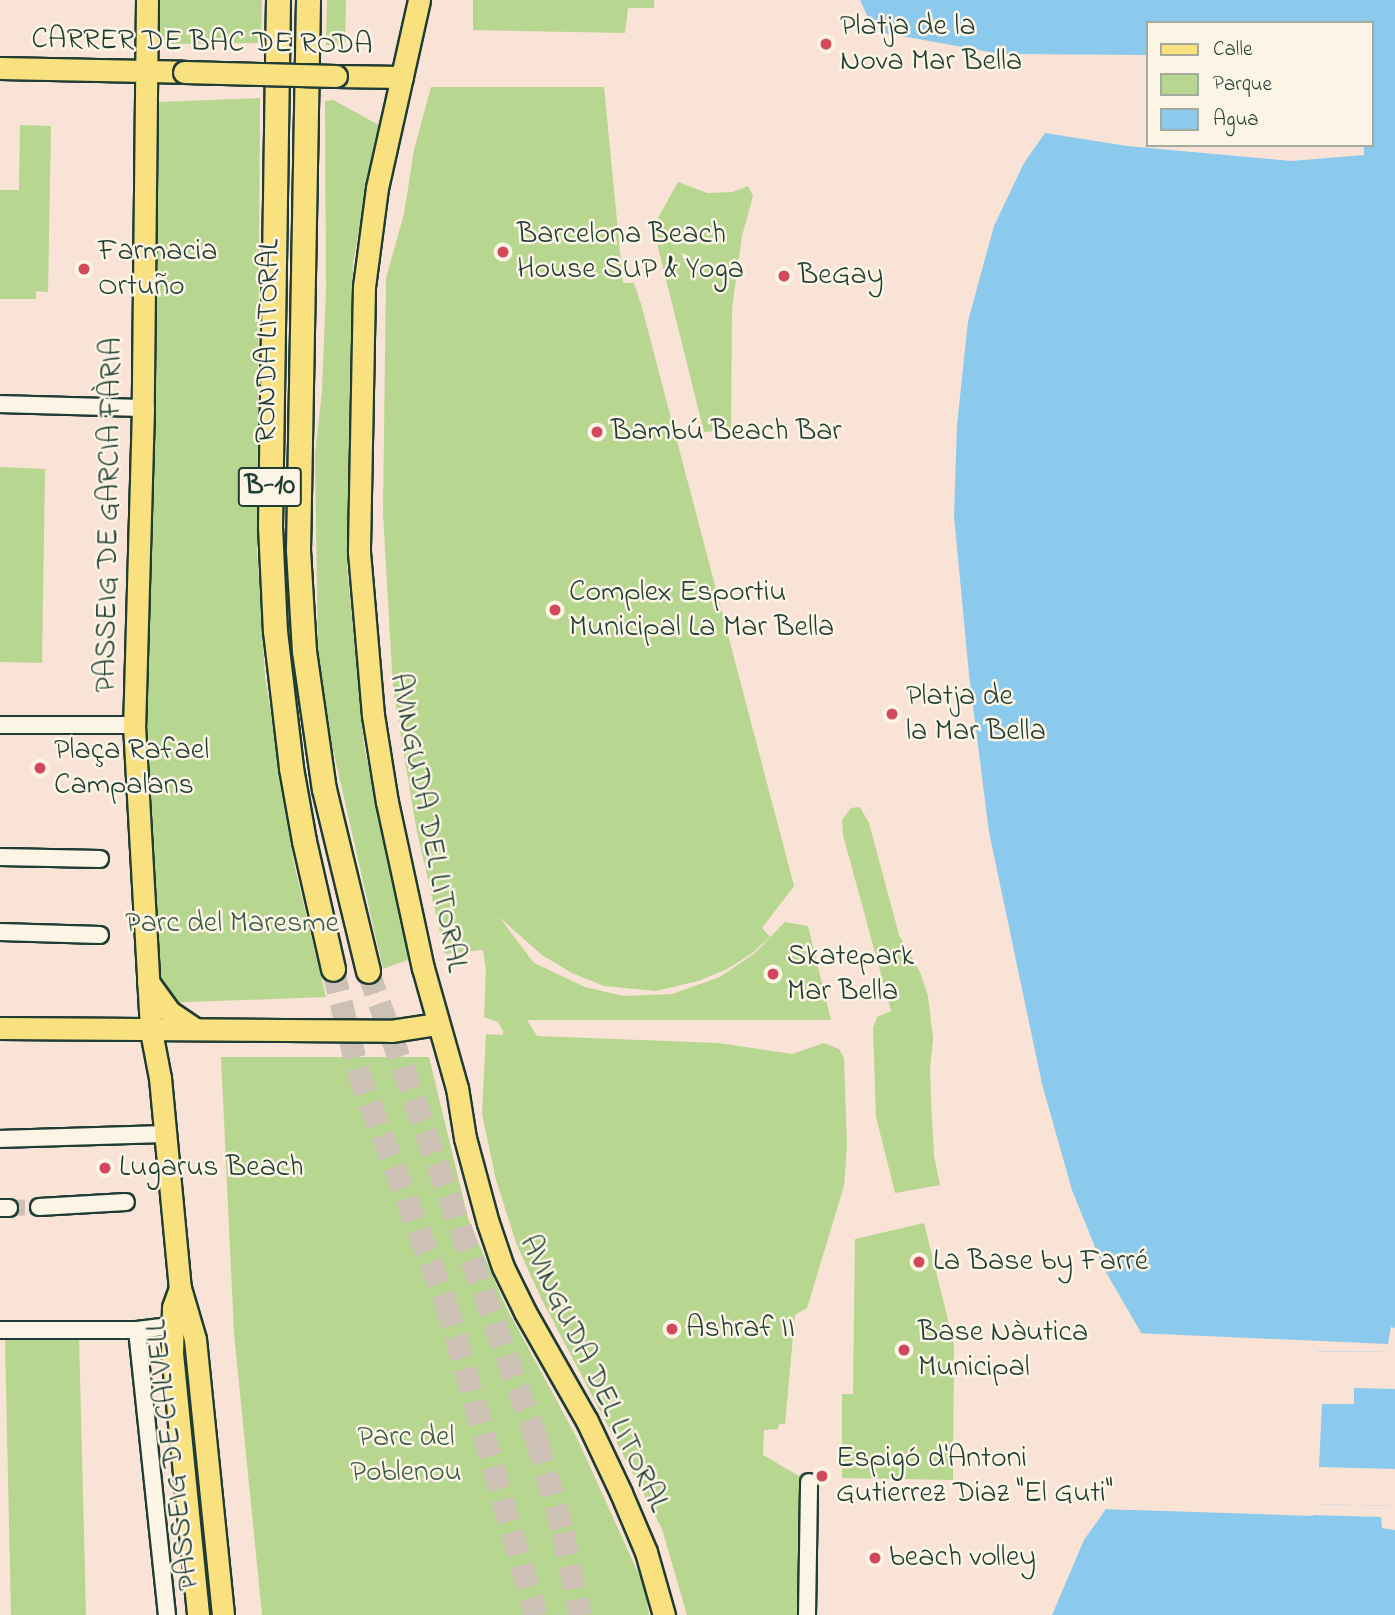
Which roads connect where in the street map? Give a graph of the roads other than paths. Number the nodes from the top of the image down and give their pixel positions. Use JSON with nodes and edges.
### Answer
{"nodes":[{"id":1,"x":147,"y":0,"type":"edge"},
{"id":2,"x":278,"y":0,"type":"edge"},
{"id":3,"x":308,"y":0,"type":"edge"},
{"id":4,"x":419,"y":0,"type":"edge"},
{"id":5,"x":0,"y":68,"type":"edge"},
{"id":6,"x":146,"y":71,"type":"junction"},
{"id":7,"x":402,"y":77,"type":"junction"},
{"id":8,"x":0,"y":404,"type":"edge"},
{"id":9,"x":143,"y":408,"type":"junction"},
{"id":10,"x":0,"y":725,"type":"edge"},
{"id":11,"x":134,"y":725,"type":"junction"},
{"id":12,"x":0,"y":857,"type":"edge"},
{"id":13,"x":100,"y":859,"type":"dead end"},
{"id":14,"x":0,"y":932,"type":"edge"},
{"id":15,"x":100,"y":935,"type":"dead end"},
{"id":16,"x":333,"y":969,"type":"tunnel mouth"},
{"id":17,"x":368,"y":971,"type":"tunnel mouth"},
{"id":18,"x":147,"y":980,"type":"junction"},
{"id":19,"x":437,"y":1024,"type":"junction"},
{"id":20,"x":0,"y":1028,"type":"edge"},
{"id":21,"x":202,"y":1029,"type":"junction"},
{"id":22,"x":150,"y":1031,"type":"junction"},
{"id":23,"x":166,"y":1134,"type":"junction"},
{"id":24,"x":0,"y":1139,"type":"edge"},
{"id":25,"x":127,"y":1202,"type":"dead end"},
{"id":26,"x":39,"y":1207,"type":"tunnel mouth"},
{"id":27,"x":180,"y":1288,"type":"junction"},
{"id":28,"x":172,"y":1326,"type":"junction"},
{"id":29,"x":0,"y":1330,"type":"edge"},
{"id":30,"x":137,"y":1330,"type":"junction"},
{"id":31,"x":808,"y":1482,"type":"dead end"},
{"id":32,"x":167,"y":1615,"type":"edge"},
{"id":33,"x":198,"y":1615,"type":"edge"},
{"id":34,"x":223,"y":1615,"type":"edge"},
{"id":35,"x":664,"y":1615,"type":"edge"},
{"id":36,"x":807,"y":1615,"type":"edge"}],
"edges":[{"from":1,"to":6,"type":"main road","name":"PASSEIG DE GARCIA FÀRIA"},
{"from":2,"to":16,"type":"highway","name":"RONDA LITORAL","number":"B-10"},
{"from":3,"to":17,"type":"highway","name":"RONDA LITORAL","number":"B-10"},
{"from":4,"to":7,"type":"main road","name":"AVINGUDA DEL LITORAL"},
{"from":5,"to":6,"type":"main road","name":"CARRER DE BAC DE RODA"},
{"from":6,"to":7,"type":"main road","name":"CARRER DE BAC DE RODA","bridge":true},
{"from":6,"to":9,"type":"main road","name":"PASSEIG DE GARCIA FÀRIA"},
{"from":7,"to":19,"type":"main road","name":"AVINGUDA DEL LITORAL"},
{"from":8,"to":9,"type":"street"},
{"from":9,"to":11,"type":"main road","name":"PASSEIG DE GARCIA FÀRIA"},
{"from":10,"to":11,"type":"street"},
{"from":11,"to":18,"type":"main road","name":"PASSEIG DE GARCIA FÀRIA"},
{"from":12,"to":13,"type":"street"},
{"from":14,"to":15,"type":"street"},
{"from":18,"to":21,"type":"main road"},
{"from":18,"to":22,"type":"main road","name":"PASSEIG DE GARCIA FÀRIA"},
{"from":19,"to":21,"type":"main road"},
{"from":19,"to":35,"type":"main road","name":"AVINGUDA DEL LITORAL"},
{"from":20,"to":22,"type":"main road"},
{"from":21,"to":22,"type":"main road"},
{"from":22,"to":23,"type":"main road","name":"PASSEIG DE CALVELL"},
{"from":23,"to":24,"type":"street"},
{"from":23,"to":27,"type":"main road","name":"PASSEIG DE CALVELL"},
{"from":25,"to":26,"type":"street"},
{"from":27,"to":28,"type":"main road","name":"PASSEIG DE CALVELL"},
{"from":27,"to":34,"type":"main road","name":"PASSEIG DE CALVELL"},
{"from":28,"to":30,"type":"street"},
{"from":28,"to":33,"type":"main road","name":"PASSEIG DE CALVELL"},
{"from":29,"to":30,"type":"street"},
{"from":30,"to":32,"type":"street","name":"PASSEIG DE CALVELL"},
{"from":31,"to":36,"type":"street"}]}
